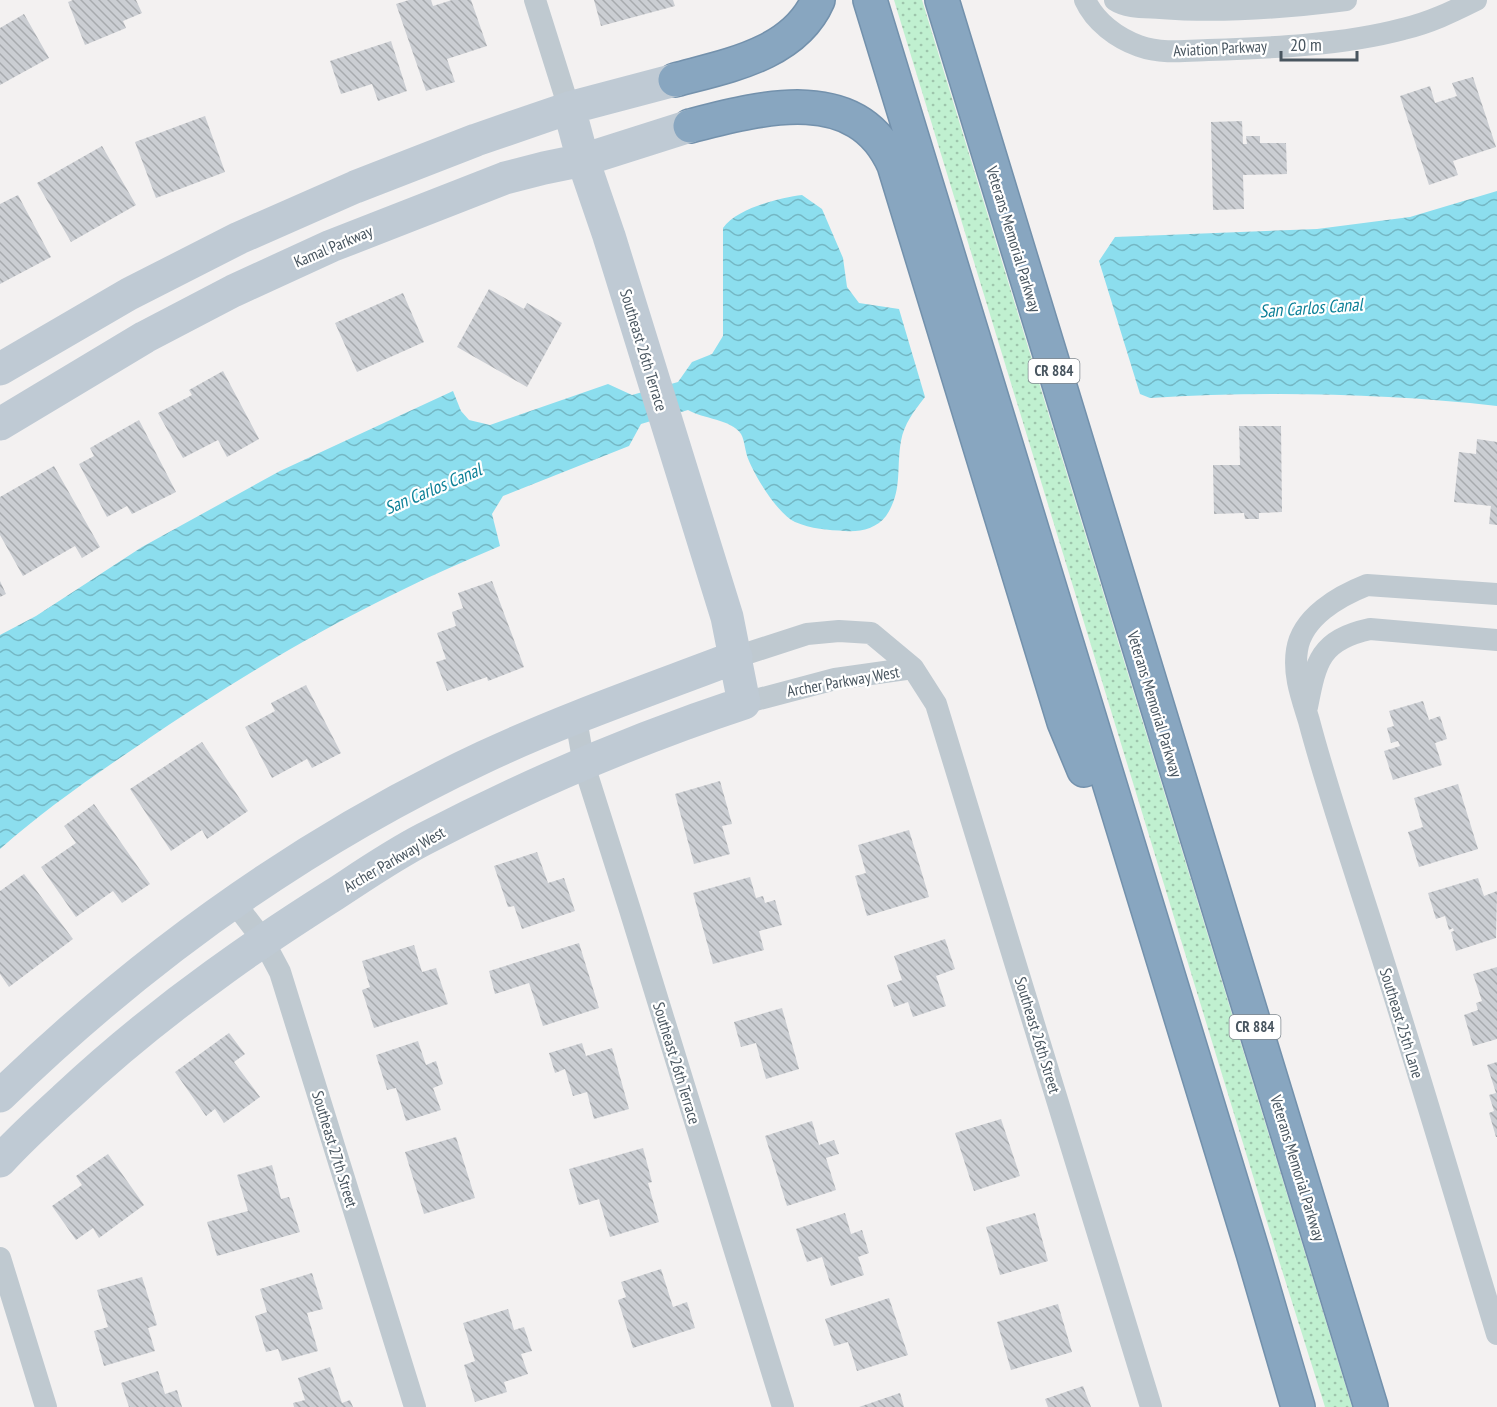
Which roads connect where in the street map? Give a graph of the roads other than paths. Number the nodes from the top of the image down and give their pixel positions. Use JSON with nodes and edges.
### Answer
{"nodes":[{"id":1,"x":535,"y":0,"type":"edge"},
{"id":2,"x":818,"y":0,"type":"edge"},
{"id":3,"x":870,"y":0,"type":"edge"},
{"id":4,"x":942,"y":0,"type":"edge"},
{"id":5,"x":1085,"y":0,"type":"edge"},
{"id":6,"x":1115,"y":0,"type":"edge"},
{"id":7,"x":1346,"y":0,"type":"edge"},
{"id":8,"x":1476,"y":0,"type":"edge"},
{"id":9,"x":675,"y":80,"type":"joint"},
{"id":10,"x":568,"y":108,"type":"junction"},
{"id":11,"x":690,"y":126,"type":"joint"},
{"id":12,"x":583,"y":160,"type":"junction"},
{"id":13,"x":0,"y":369,"type":"edge"},
{"id":14,"x":0,"y":424,"type":"edge"},
{"id":15,"x":1497,"y":594,"type":"edge"},
{"id":16,"x":1497,"y":640,"type":"edge"},
{"id":17,"x":736,"y":657,"type":"junction"},
{"id":18,"x":913,"y":668,"type":"junction"},
{"id":19,"x":744,"y":703,"type":"junction"},
{"id":20,"x":1306,"y":712,"type":"junction"},
{"id":21,"x":576,"y":719,"type":"junction"},
{"id":22,"x":584,"y":765,"type":"junction"},
{"id":23,"x":234,"y":902,"type":"junction"},
{"id":24,"x":263,"y":940,"type":"junction"},
{"id":25,"x":1164,"y":966,"type":"junction"},
{"id":26,"x":0,"y":1096,"type":"edge"},
{"id":27,"x":0,"y":1161,"type":"edge"},
{"id":28,"x":0,"y":1258,"type":"edge"},
{"id":29,"x":1497,"y":1334,"type":"edge"},
{"id":30,"x":46,"y":1407,"type":"edge"},
{"id":31,"x":415,"y":1407,"type":"edge"},
{"id":32,"x":783,"y":1407,"type":"edge"},
{"id":33,"x":1151,"y":1407,"type":"edge"},
{"id":34,"x":1298,"y":1407,"type":"edge"},
{"id":35,"x":1371,"y":1407,"type":"edge"}],
"edges":[{"from":1,"to":10,"type":"street","name":"Southeast 26th Terrace"},
{"from":2,"to":9,"type":"highway"},
{"from":3,"to":25,"type":"highway"},
{"from":4,"to":35,"type":"highway","name":"Veterans Memorial Parkway","number":"CR 884"},
{"from":5,"to":8,"type":"street","name":"Aviation Parkway"},
{"from":6,"to":7,"type":"street"},
{"from":9,"to":10,"type":"street"},
{"from":10,"to":12,"type":"street","name":"Southeast 26th Terrace"},
{"from":10,"to":13,"type":"street"},
{"from":11,"to":12,"type":"street","name":"Kamal Parkway"},
{"from":11,"to":25,"type":"highway"},
{"from":12,"to":14,"type":"street","name":"Kamal Parkway"},
{"from":12,"to":17,"type":"street","name":"Southeast 26th Terrace"},
{"from":15,"to":20,"type":"street","name":"Southeast 25th Lane"},
{"from":16,"to":20,"type":"street"},
{"from":17,"to":18,"type":"street","name":"Archer Parkway West"},
{"from":17,"to":19,"type":"street","name":"Southeast 26th Terrace"},
{"from":17,"to":21,"type":"street","name":"Archer Parkway West"},
{"from":18,"to":19,"type":"street","name":"Archer Parkway West"},
{"from":18,"to":33,"type":"street","name":"Southeast 26th Street"},
{"from":19,"to":22,"type":"street","name":"Archer Parkway West"},
{"from":20,"to":29,"type":"street","name":"Southeast 25th Lane"},
{"from":21,"to":22,"type":"street","name":"Southeast 26th Terrace"},
{"from":21,"to":23,"type":"street","name":"Archer Parkway West"},
{"from":22,"to":24,"type":"street","name":"Archer Parkway West"},
{"from":22,"to":32,"type":"street","name":"Southeast 26th Terrace"},
{"from":23,"to":24,"type":"street","name":"Southeast 27th Street"},
{"from":23,"to":26,"type":"street","name":"Archer Parkway West"},
{"from":24,"to":27,"type":"street","name":"Archer Parkway West"},
{"from":24,"to":31,"type":"street","name":"Southeast 27th Street"},
{"from":25,"to":34,"type":"highway"},
{"from":28,"to":30,"type":"street"}]}
